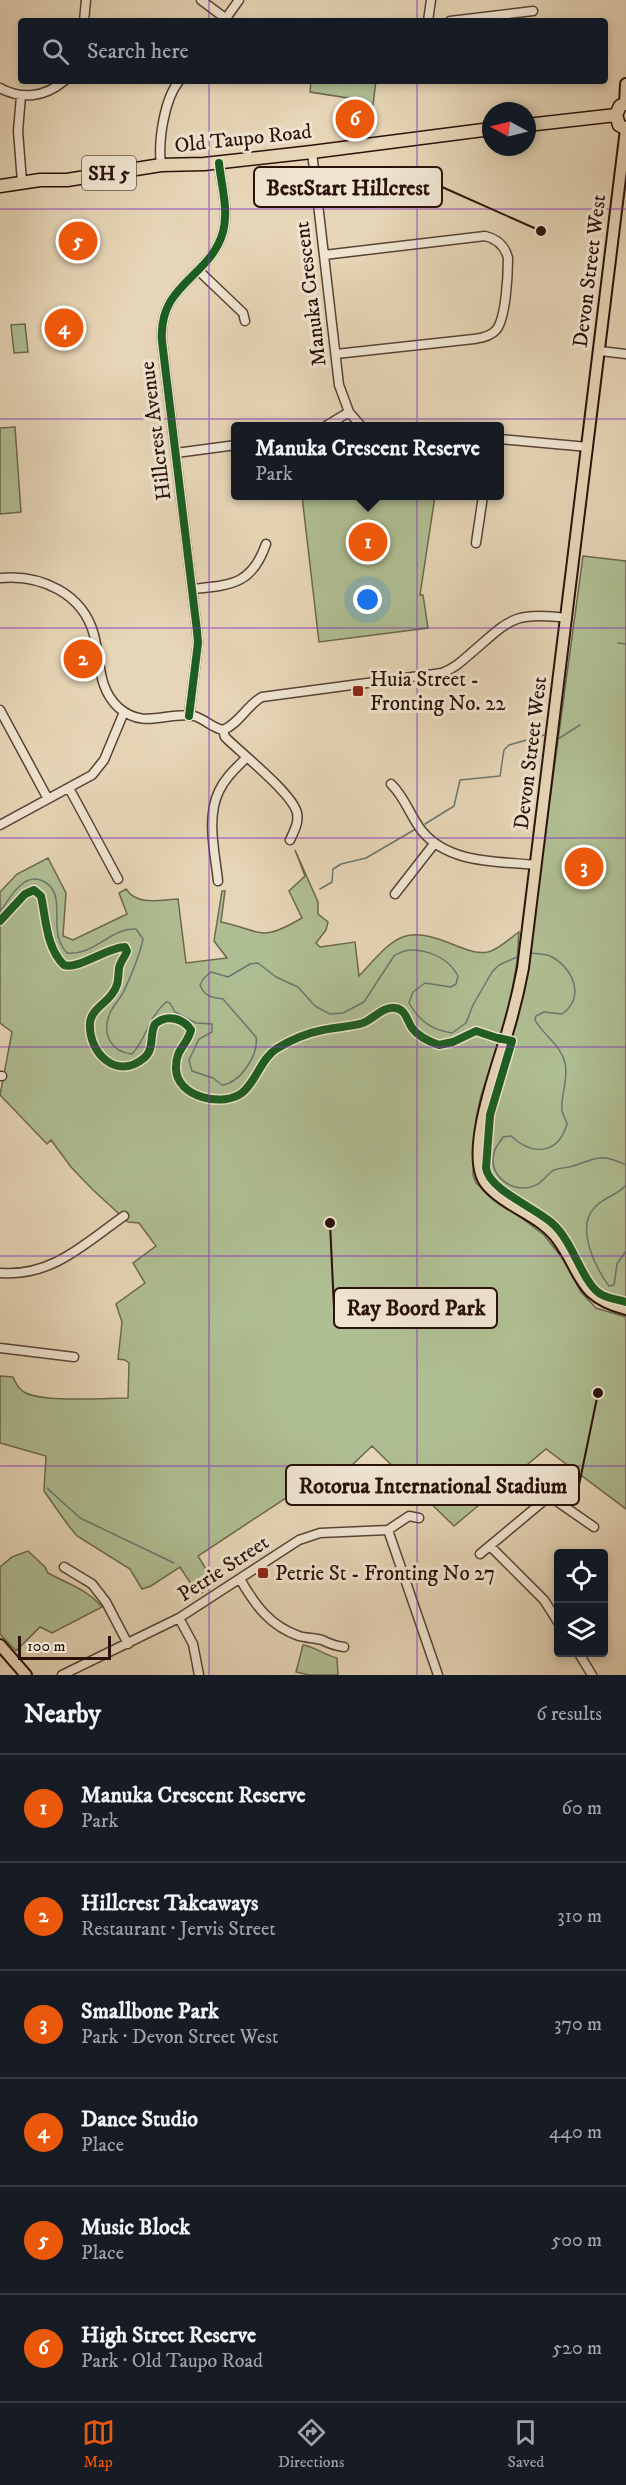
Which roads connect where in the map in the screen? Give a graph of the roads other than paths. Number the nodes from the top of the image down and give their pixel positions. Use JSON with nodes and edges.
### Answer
{"nodes":[{"id":1,"x":86,"y":0,"type":"edge"},
{"id":2,"x":201,"y":0,"type":"edge"},
{"id":3,"x":239,"y":0,"type":"edge"},
{"id":4,"x":431,"y":0,"type":"edge"},
{"id":5,"x":533,"y":11,"type":"dead end"},
{"id":6,"x":84,"y":18,"type":"edge"},
{"id":7,"x":224,"y":18,"type":"edge"},
{"id":8,"x":227,"y":18,"type":"edge"},
{"id":9,"x":428,"y":18,"type":"edge"},
{"id":10,"x":475,"y":18,"type":"edge"},
{"id":11,"x":59,"y":84,"type":"edge"},
{"id":12,"x":177,"y":84,"type":"edge"},
{"id":13,"x":626,"y":84,"type":"edge"},
{"id":14,"x":0,"y":88,"type":"edge"},
{"id":15,"x":21,"y":96,"type":"junction"},
{"id":16,"x":626,"y":103,"type":"edge"},
{"id":17,"x":616,"y":115,"type":"junction"},
{"id":18,"x":536,"y":124,"type":"edge"},
{"id":19,"x":626,"y":129,"type":"edge"},
{"id":20,"x":482,"y":130,"type":"edge"},
{"id":21,"x":312,"y":152,"type":"junction"},
{"id":22,"x":219,"y":163,"type":"junction"},
{"id":23,"x":161,"y":165,"type":"junction"},
{"id":24,"x":22,"y":182,"type":"junction"},
{"id":25,"x":0,"y":186,"type":"edge"},
{"id":26,"x":324,"y":255,"type":"junction"},
{"id":27,"x":198,"y":270,"type":"junction"},
{"id":28,"x":245,"y":321,"type":"dead end"},
{"id":29,"x":600,"y":351,"type":"junction"},
{"id":30,"x":336,"y":354,"type":"junction"},
{"id":31,"x":626,"y":354,"type":"edge"},
{"id":32,"x":349,"y":412,"type":"junction"},
{"id":33,"x":333,"y":422,"type":"edge"},
{"id":34,"x":358,"y":422,"type":"edge"},
{"id":35,"x":504,"y":439,"type":"edge"},
{"id":36,"x":231,"y":446,"type":"edge"},
{"id":37,"x":588,"y":447,"type":"junction"},
{"id":38,"x":176,"y":453,"type":"junction"},
{"id":39,"x":482,"y":500,"type":"edge"},
{"id":40,"x":476,"y":543,"type":"dead end"},
{"id":41,"x":266,"y":544,"type":"dead end"},
{"id":42,"x":0,"y":578,"type":"edge"},
{"id":43,"x":192,"y":589,"type":"junction"},
{"id":44,"x":567,"y":618,"type":"junction"},
{"id":45,"x":0,"y":710,"type":"edge"},
{"id":46,"x":124,"y":712,"type":"junction"},
{"id":47,"x":189,"y":716,"type":"junction"},
{"id":48,"x":223,"y":730,"type":"junction"},
{"id":49,"x":246,"y":758,"type":"junction"},
{"id":50,"x":391,"y":784,"type":"dead end"},
{"id":51,"x":69,"y":788,"type":"junction"},
{"id":52,"x":48,"y":799,"type":"junction"},
{"id":53,"x":0,"y":825,"type":"edge"},
{"id":54,"x":290,"y":840,"type":"dead end"},
{"id":55,"x":434,"y":844,"type":"junction"},
{"id":56,"x":536,"y":865,"type":"junction"},
{"id":57,"x":118,"y":879,"type":"dead end"},
{"id":58,"x":218,"y":881,"type":"dead end"},
{"id":59,"x":395,"y":894,"type":"dead end"},
{"id":60,"x":124,"y":1216,"type":"dead end"},
{"id":61,"x":0,"y":1273,"type":"edge"},
{"id":62,"x":626,"y":1309,"type":"edge"},
{"id":63,"x":0,"y":1348,"type":"edge"},
{"id":64,"x":74,"y":1357,"type":"dead end"},
{"id":65,"x":411,"y":1514,"type":"dead end"},
{"id":66,"x":594,"y":1527,"type":"dead end"},
{"id":67,"x":388,"y":1530,"type":"junction"},
{"id":68,"x":489,"y":1546,"type":"junction"},
{"id":69,"x":480,"y":1554,"type":"dead end"},
{"id":70,"x":64,"y":1567,"type":"dead end"},
{"id":71,"x":240,"y":1579,"type":"junction"},
{"id":72,"x":554,"y":1615,"type":"edge"},
{"id":73,"x":179,"y":1618,"type":"junction"},
{"id":74,"x":128,"y":1644,"type":"junction"},
{"id":75,"x":0,"y":1645,"type":"edge"},
{"id":76,"x":344,"y":1647,"type":"dead end"},
{"id":77,"x":581,"y":1657,"type":"edge"},
{"id":78,"x":26,"y":1675,"type":"edge"},
{"id":79,"x":62,"y":1675,"type":"edge"},
{"id":80,"x":199,"y":1675,"type":"edge"},
{"id":81,"x":438,"y":1675,"type":"edge"},
{"id":82,"x":592,"y":1675,"type":"edge"}],
"edges":[{"from":1,"to":6,"type":"street"},
{"from":2,"to":7,"type":"street"},
{"from":3,"to":8,"type":"street"},
{"from":4,"to":9,"type":"street"},
{"from":5,"to":10,"type":"street"},
{"from":11,"to":15,"type":"street"},
{"from":12,"to":23,"type":"street"},
{"from":13,"to":16,"type":"main road"},
{"from":14,"to":15,"type":"street"},
{"from":15,"to":24,"type":"street"},
{"from":16,"to":17,"type":"highway"},
{"from":17,"to":18,"type":"highway"},
{"from":17,"to":19,"type":"highway"},
{"from":19,"to":29,"type":"main road","name":"Devon Street West"},
{"from":20,"to":21,"type":"highway","name":"Old Taupo Road","number":"SH 5"},
{"from":21,"to":22,"type":"highway","name":"Old Taupo Road","number":"SH 5"},
{"from":21,"to":26,"type":"street","name":"Manuka Crescent"},
{"from":22,"to":23,"type":"highway","name":"Old Taupo Road","number":"SH 5"},
{"from":22,"to":27,"type":"street","name":"Hillcrest Avenue"},
{"from":23,"to":24,"type":"highway","name":"Old Taupo Road","number":"SH 5"},
{"from":24,"to":25,"type":"highway","name":"Old Taupo Road","number":"SH 5"},
{"from":26,"to":30,"type":"street","name":"Manuka Crescent"},
{"from":26,"to":30,"type":"street"},
{"from":27,"to":28,"type":"street"},
{"from":27,"to":38,"type":"street","name":"Hillcrest Avenue"},
{"from":29,"to":31,"type":"street"},
{"from":29,"to":37,"type":"main road","name":"Devon Street West"},
{"from":30,"to":32,"type":"street","name":"Manuka Crescent"},
{"from":32,"to":33,"type":"street"},
{"from":32,"to":34,"type":"street","name":"Manuka Crescent"},
{"from":35,"to":37,"type":"street"},
{"from":36,"to":38,"type":"street"},
{"from":37,"to":44,"type":"main road","name":"Devon Street West"},
{"from":38,"to":43,"type":"street","name":"Hillcrest Avenue"},
{"from":39,"to":40,"type":"street"},
{"from":41,"to":43,"type":"street"},
{"from":42,"to":46,"type":"street"},
{"from":43,"to":47,"type":"street","name":"Hillcrest Avenue"},
{"from":44,"to":48,"type":"street"},
{"from":44,"to":56,"type":"main road","name":"Devon Street West"},
{"from":45,"to":52,"type":"street"},
{"from":46,"to":47,"type":"street"},
{"from":46,"to":51,"type":"street"},
{"from":47,"to":48,"type":"street"},
{"from":48,"to":49,"type":"street"},
{"from":49,"to":54,"type":"street"},
{"from":49,"to":58,"type":"street"},
{"from":50,"to":55,"type":"street"},
{"from":51,"to":52,"type":"street"},
{"from":51,"to":57,"type":"street"},
{"from":52,"to":53,"type":"street"},
{"from":55,"to":56,"type":"street"},
{"from":55,"to":59,"type":"street"},
{"from":56,"to":62,"type":"main road","name":"Devon Street West"},
{"from":60,"to":61,"type":"street"},
{"from":63,"to":64,"type":"street"},
{"from":65,"to":67,"type":"street"},
{"from":66,"to":68,"type":"street"},
{"from":67,"to":71,"type":"street","name":"Petrie Street"},
{"from":67,"to":81,"type":"street"},
{"from":68,"to":69,"type":"street"},
{"from":68,"to":72,"type":"street"},
{"from":70,"to":74,"type":"street"},
{"from":71,"to":73,"type":"street","name":"Petrie Street"},
{"from":71,"to":76,"type":"street"},
{"from":73,"to":74,"type":"street","name":"Petrie Street"},
{"from":73,"to":80,"type":"street"},
{"from":74,"to":79,"type":"street","name":"Petrie Street"},
{"from":75,"to":78,"type":"main road"},
{"from":77,"to":82,"type":"street"}]}
